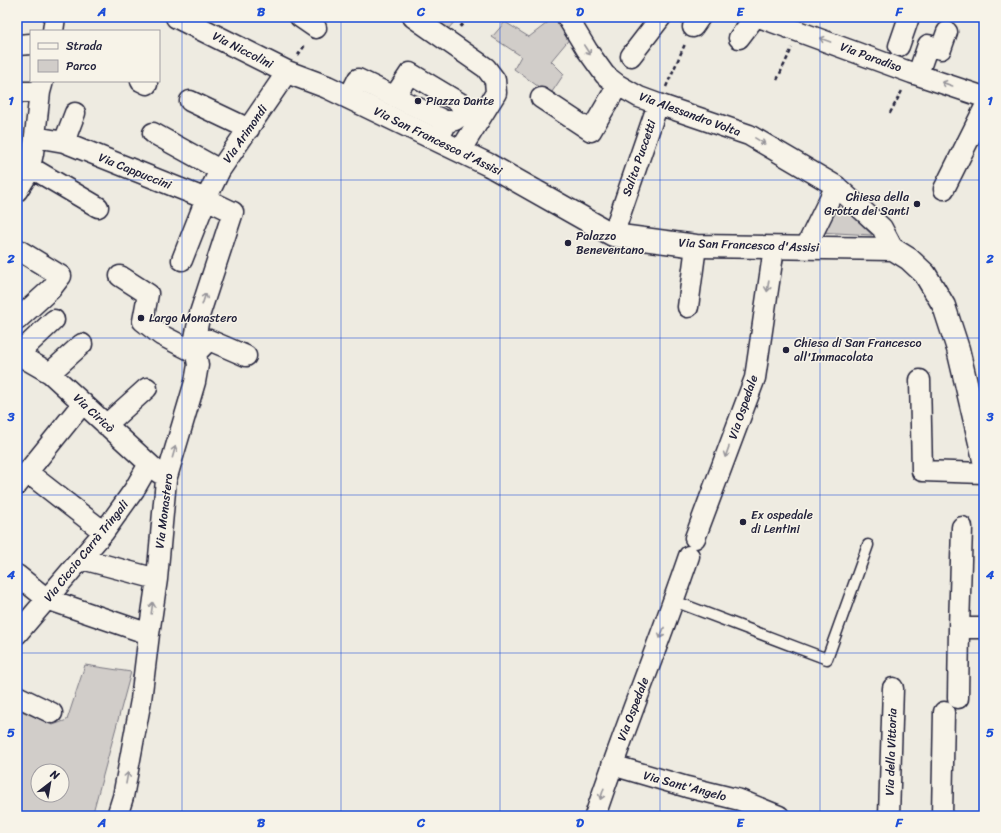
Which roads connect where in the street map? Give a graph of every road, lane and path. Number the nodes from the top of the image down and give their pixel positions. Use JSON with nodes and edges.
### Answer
{"nodes":[{"id":1,"x":55,"y":17,"type":"edge"},
{"id":2,"x":177,"y":17,"type":"edge"},
{"id":3,"x":413,"y":17,"type":"edge"},
{"id":4,"x":567,"y":17,"type":"edge"},
{"id":5,"x":661,"y":17,"type":"edge"},
{"id":6,"x":909,"y":17,"type":"edge"},
{"id":7,"x":761,"y":18,"type":"edge"},
{"id":8,"x":695,"y":21,"type":"edge"},
{"id":9,"x":53,"y":30,"type":"edge"},
{"id":10,"x":800,"y":31,"type":"junction"},
{"id":11,"x":947,"y":32,"type":"dead end"},
{"id":12,"x":739,"y":38,"type":"dead end"},
{"id":13,"x":30,"y":44,"type":"edge"},
{"id":14,"x":17,"y":45,"type":"edge"},
{"id":15,"x":898,"y":46,"type":"dead end"},
{"id":16,"x":631,"y":56,"type":"dead end"},
{"id":17,"x":287,"y":72,"type":"junction"},
{"id":18,"x":915,"y":73,"type":"junction"},
{"id":19,"x":777,"y":80,"type":"dead end"},
{"id":20,"x":618,"y":85,"type":"junction"},
{"id":21,"x":41,"y":87,"type":"edge"},
{"id":22,"x":17,"y":92,"type":"edge"},
{"id":23,"x":348,"y":97,"type":"junction"},
{"id":24,"x":394,"y":97,"type":"junction"},
{"id":25,"x":984,"y":97,"type":"edge"},
{"id":26,"x":541,"y":98,"type":"dead end"},
{"id":27,"x":190,"y":101,"type":"dead end"},
{"id":28,"x":658,"y":104,"type":"junction"},
{"id":29,"x":984,"y":109,"type":"edge"},
{"id":30,"x":75,"y":113,"type":"dead end"},
{"id":31,"x":890,"y":113,"type":"dead end"},
{"id":32,"x":249,"y":129,"type":"junction"},
{"id":33,"x":443,"y":131,"type":"junction"},
{"id":34,"x":153,"y":133,"type":"dead end"},
{"id":35,"x":64,"y":142,"type":"junction"},
{"id":36,"x":460,"y":151,"type":"junction"},
{"id":37,"x":29,"y":152,"type":"edge"},
{"id":38,"x":218,"y":174,"type":"junction"},
{"id":39,"x":836,"y":186,"type":"junction"},
{"id":40,"x":944,"y":189,"type":"dead end"},
{"id":41,"x":17,"y":190,"type":"edge"},
{"id":42,"x":206,"y":199,"type":"junction"},
{"id":43,"x":98,"y":208,"type":"dead end"},
{"id":44,"x":233,"y":212,"type":"junction"},
{"id":45,"x":612,"y":235,"type":"junction"},
{"id":46,"x":696,"y":246,"type":"junction"},
{"id":47,"x":806,"y":247,"type":"junction"},
{"id":48,"x":774,"y":248,"type":"junction"},
{"id":49,"x":894,"y":249,"type":"junction"},
{"id":50,"x":17,"y":250,"type":"edge"},
{"id":51,"x":182,"y":260,"type":"dead end"},
{"id":52,"x":120,"y":276,"type":"dead end"},
{"id":53,"x":688,"y":307,"type":"dead end"},
{"id":54,"x":17,"y":320,"type":"edge"},
{"id":55,"x":54,"y":320,"type":"dead end"},
{"id":56,"x":82,"y":344,"type":"dead end"},
{"id":57,"x":196,"y":353,"type":"junction"},
{"id":58,"x":246,"y":356,"type":"dead end"},
{"id":59,"x":19,"y":358,"type":"edge"},
{"id":60,"x":50,"y":373,"type":"junction"},
{"id":61,"x":920,"y":380,"type":"dead end"},
{"id":62,"x":147,"y":388,"type":"dead end"},
{"id":63,"x":83,"y":403,"type":"junction"},
{"id":64,"x":106,"y":424,"type":"junction"},
{"id":65,"x":984,"y":460,"type":"edge"},
{"id":66,"x":148,"y":464,"type":"junction"},
{"id":67,"x":984,"y":473,"type":"edge"},
{"id":68,"x":22,"y":478,"type":"edge"},
{"id":69,"x":166,"y":480,"type":"junction"},
{"id":70,"x":962,"y":528,"type":"dead end"},
{"id":71,"x":104,"y":532,"type":"junction"},
{"id":72,"x":868,"y":545,"type":"dead end"},
{"id":73,"x":82,"y":559,"type":"junction"},
{"id":74,"x":17,"y":575,"type":"edge"},
{"id":75,"x":157,"y":579,"type":"junction"},
{"id":76,"x":47,"y":599,"type":"junction"},
{"id":77,"x":674,"y":601,"type":"junction"},
{"id":78,"x":959,"y":628,"type":"junction"},
{"id":79,"x":984,"y":628,"type":"edge"},
{"id":80,"x":17,"y":634,"type":"edge"},
{"id":81,"x":149,"y":634,"type":"junction"},
{"id":82,"x":893,"y":688,"type":"dead end"},
{"id":83,"x":17,"y":696,"type":"edge"},
{"id":84,"x":958,"y":698,"type":"dead end"},
{"id":85,"x":944,"y":712,"type":"dead end"},
{"id":86,"x":52,"y":713,"type":"dead end"},
{"id":87,"x":612,"y":765,"type":"junction"},
{"id":88,"x":117,"y":816,"type":"edge"},
{"id":89,"x":595,"y":816,"type":"edge"},
{"id":90,"x":779,"y":816,"type":"edge"},
{"id":91,"x":889,"y":816,"type":"edge"},
{"id":92,"x":942,"y":816,"type":"edge"}],
"edges":[{"from":1,"to":9,"type":"street"},
{"from":2,"to":17,"type":"street","name":"Via Niccolini"},
{"from":3,"to":36,"type":"street"},
{"from":4,"to":20,"type":"street","name":"Via Alessandro Volta","one_way":true},
{"from":5,"to":16,"type":"street"},
{"from":6,"to":15,"type":"street"},
{"from":7,"to":10,"type":"street","name":"Via Paradiso"},
{"from":7,"to":12,"type":"street"},
{"from":8,"to":28,"type":"path","name":"Salita Puccetti"},
{"from":18,"to":10,"type":"street","name":"Via Paradiso","one_way":true},
{"from":10,"to":19,"type":"path"},
{"from":11,"to":18,"type":"street"},
{"from":13,"to":14,"type":"street"},
{"from":17,"to":23,"type":"street","name":"Via San Francesco d'Assisi"},
{"from":17,"to":32,"type":"street","name":"Via Arimondi"},
{"from":25,"to":18,"type":"street","name":"Via Paradiso","one_way":true},
{"from":18,"to":31,"type":"path"},
{"from":20,"to":26,"type":"street"},
{"from":20,"to":28,"type":"street","name":"Via Alessandro Volta"},
{"from":21,"to":22,"type":"street"},
{"from":21,"to":37,"type":"street"},
{"from":23,"to":24,"type":"street"},
{"from":23,"to":33,"type":"street","name":"Via San Francesco d'Assisi"},
{"from":24,"to":33,"type":"street"},
{"from":24,"to":33,"type":"street"},
{"from":27,"to":32,"type":"street"},
{"from":28,"to":39,"type":"street","name":"Via Alessandro Volta","one_way":true},
{"from":28,"to":45,"type":"street","name":"Salita Puccetti"},
{"from":29,"to":40,"type":"street"},
{"from":30,"to":35,"type":"street"},
{"from":32,"to":38,"type":"street","name":"Via Arimondi"},
{"from":33,"to":36,"type":"street","name":"Via San Francesco d'Assisi"},
{"from":34,"to":38,"type":"street"},
{"from":35,"to":37,"type":"street","name":"Via Cappuccini"},
{"from":35,"to":42,"type":"street","name":"Via Cappuccini"},
{"from":36,"to":45,"type":"street","name":"Via San Francesco d'Assisi"},
{"from":37,"to":41,"type":"street"},
{"from":37,"to":43,"type":"street"},
{"from":38,"to":42,"type":"street","name":"Via Arimondi"},
{"from":38,"to":44,"type":"street"},
{"from":39,"to":47,"type":"street"},
{"from":39,"to":49,"type":"street","name":"Via Alessandro Volta"},
{"from":42,"to":44,"type":"street","name":"Via Cappuccini"},
{"from":42,"to":51,"type":"street","name":"Via Arimondi"},
{"from":57,"to":44,"type":"street","name":"Via Monastero","one_way":true},
{"from":45,"to":46,"type":"street","name":"Via San Francesco d'Assisi"},
{"from":46,"to":48,"type":"street","name":"Via San Francesco d'Assisi"},
{"from":46,"to":53,"type":"street"},
{"from":47,"to":48,"type":"street","name":"Via San Francesco d'Assisi"},
{"from":47,"to":49,"type":"street","name":"Via San Francesco d'Assisi"},
{"from":48,"to":77,"type":"street","name":"Via Ospedale","one_way":true},
{"from":49,"to":65,"type":"street"},
{"from":50,"to":54,"type":"street"},
{"from":52,"to":57,"type":"street"},
{"from":55,"to":59,"type":"street"},
{"from":56,"to":60,"type":"street"},
{"from":57,"to":58,"type":"street"},
{"from":69,"to":57,"type":"street","name":"Via Monastero","one_way":true},
{"from":59,"to":60,"type":"street","name":"Via Ciricò"},
{"from":60,"to":63,"type":"street","name":"Via Ciricò"},
{"from":61,"to":67,"type":"street"},
{"from":62,"to":64,"type":"street"},
{"from":63,"to":64,"type":"street","name":"Via Ciricò"},
{"from":63,"to":68,"type":"street"},
{"from":64,"to":66,"type":"street","name":"Via Ciricò"},
{"from":66,"to":69,"type":"street","name":"Via Ciricò"},
{"from":66,"to":71,"type":"street","name":"Via Ciccio Carrà Tringali"},
{"from":68,"to":71,"type":"street"},
{"from":69,"to":75,"type":"street","name":"Via Monastero"},
{"from":70,"to":78,"type":"street"},
{"from":71,"to":73,"type":"street","name":"Via Ciccio Carrà Tringali"},
{"from":72,"to":77,"type":"lane"},
{"from":73,"to":75,"type":"street"},
{"from":73,"to":76,"type":"street","name":"Via Ciccio Carrà Tringali"},
{"from":74,"to":76,"type":"street"},
{"from":81,"to":75,"type":"street","name":"Via Monastero","one_way":true},
{"from":76,"to":80,"type":"street","name":"Via Ciccio Carrà Tringali"},
{"from":76,"to":81,"type":"street"},
{"from":77,"to":87,"type":"street","name":"Via Ospedale","one_way":true},
{"from":78,"to":79,"type":"street"},
{"from":78,"to":84,"type":"street"},
{"from":88,"to":81,"type":"street","name":"Via Monastero","one_way":true},
{"from":82,"to":91,"type":"street","name":"Via della Vittoria"},
{"from":83,"to":86,"type":"street"},
{"from":85,"to":92,"type":"street"},
{"from":87,"to":89,"type":"street","name":"Via Ospedale","one_way":true},
{"from":87,"to":90,"type":"street","name":"Via Sant'Angelo"}]}
